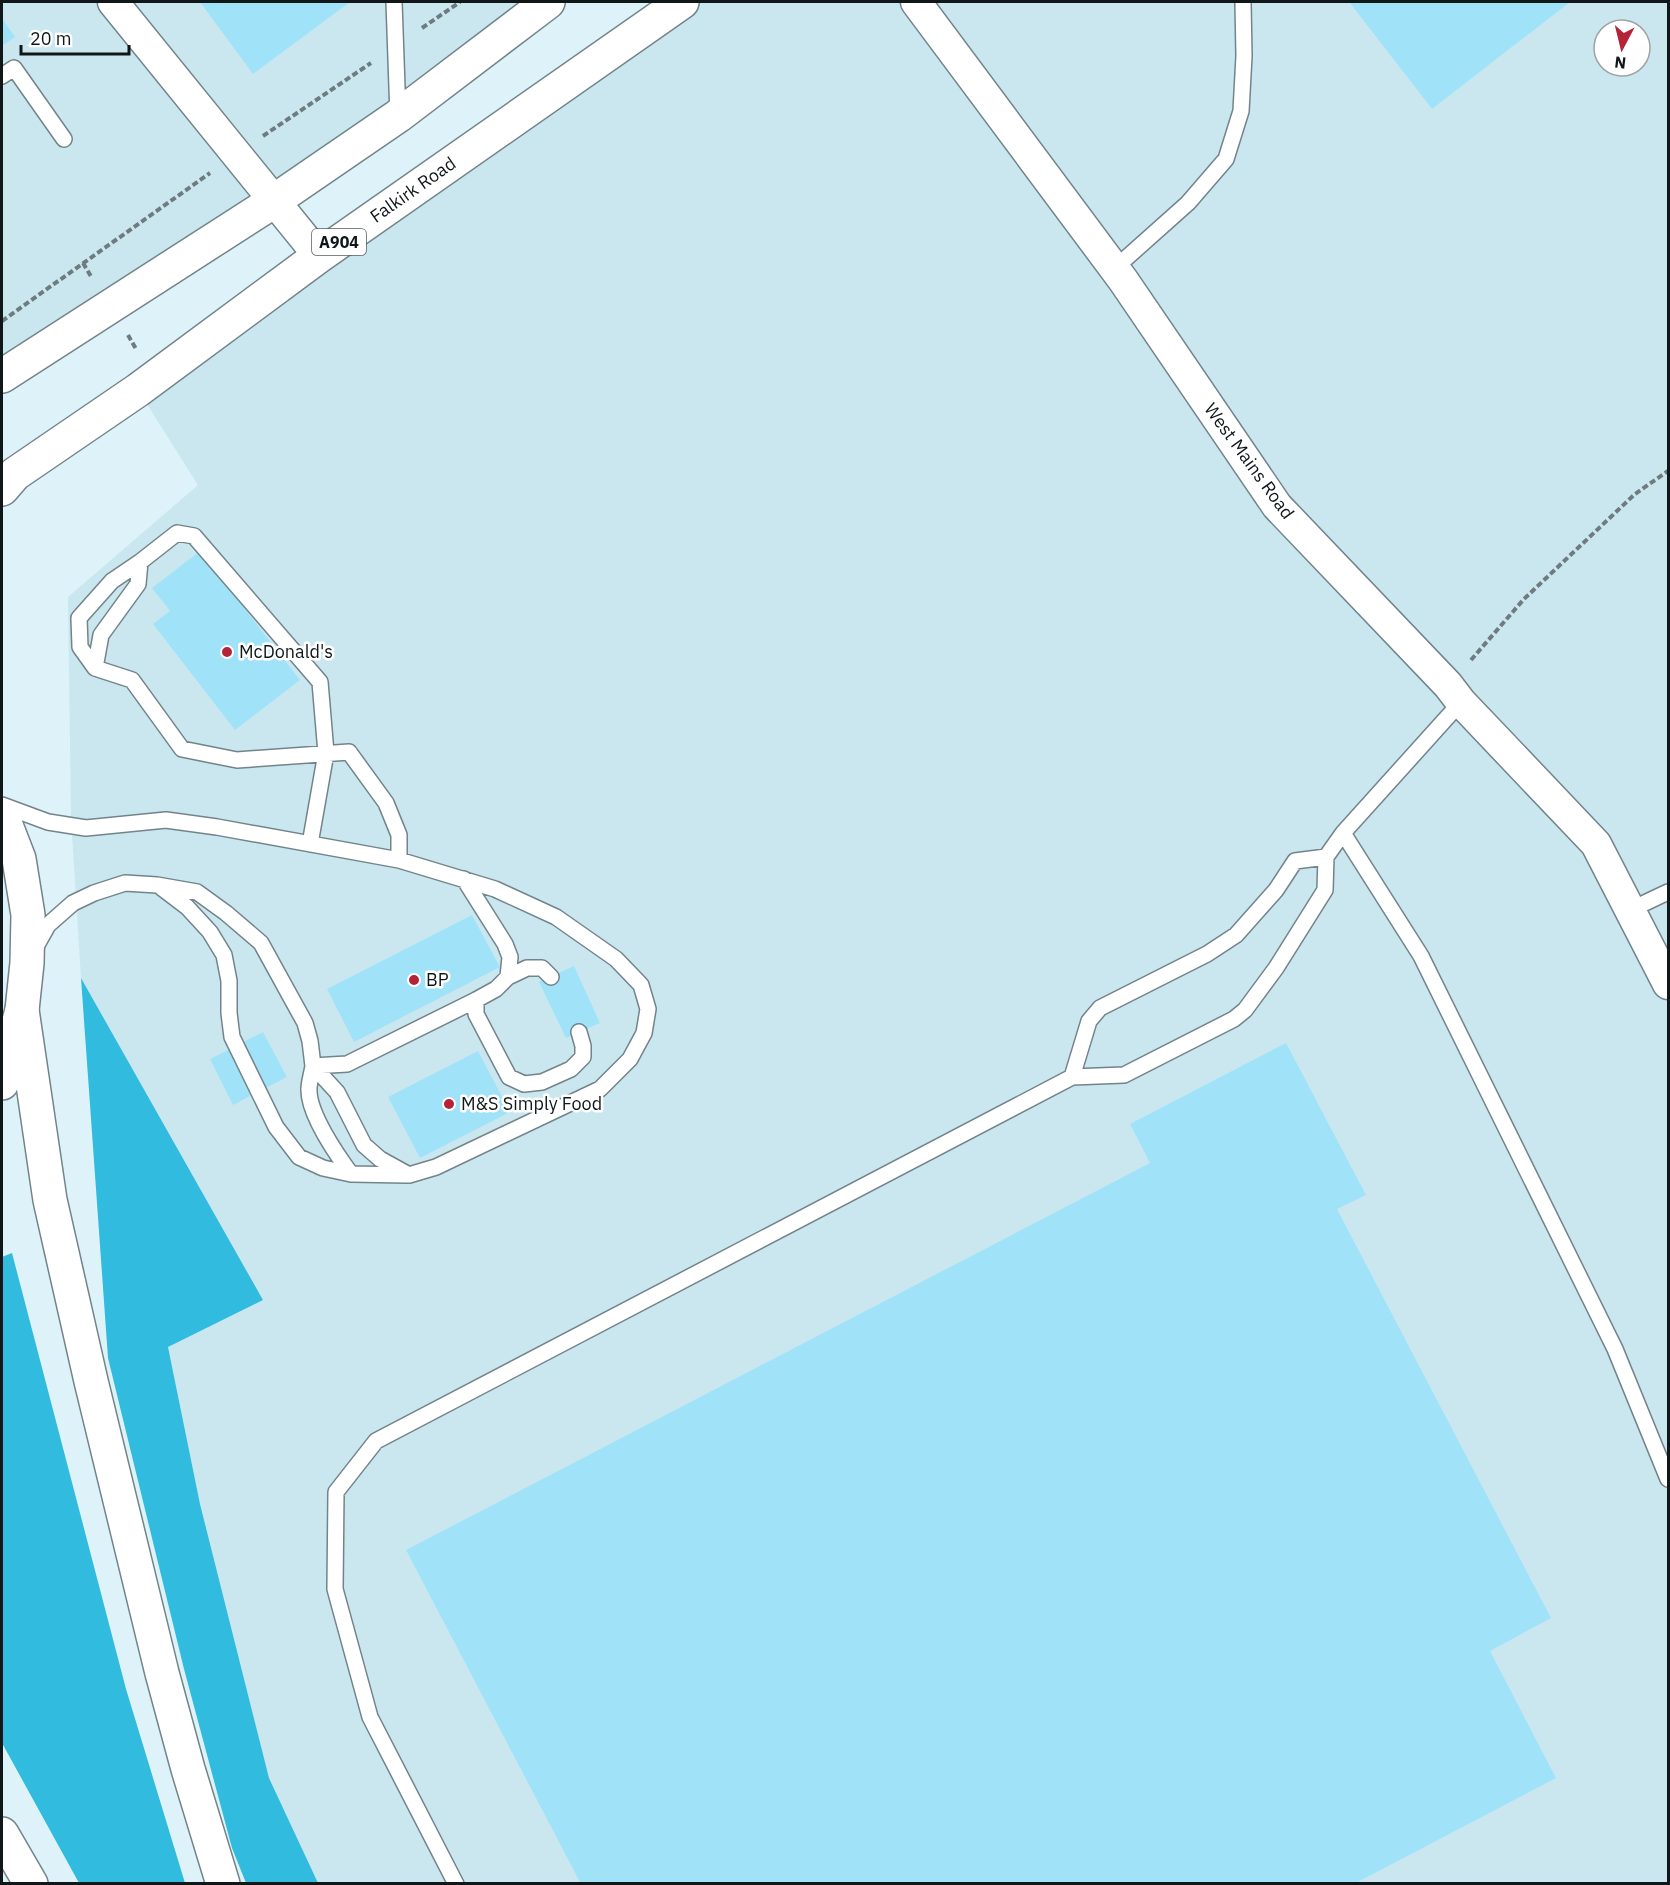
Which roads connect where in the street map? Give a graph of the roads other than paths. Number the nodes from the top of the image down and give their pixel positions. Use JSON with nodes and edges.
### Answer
{"nodes":[{"id":1,"x":113,"y":2,"type":"edge"},
{"id":2,"x":394,"y":2,"type":"edge"},
{"id":3,"x":548,"y":2,"type":"edge"},
{"id":4,"x":682,"y":2,"type":"edge"},
{"id":5,"x":916,"y":2,"type":"edge"},
{"id":6,"x":1243,"y":2,"type":"edge"},
{"id":7,"x":2,"y":76,"type":"edge"},
{"id":8,"x":398,"y":116,"type":"junction"},
{"id":9,"x":64,"y":139,"type":"dead end"},
{"id":10,"x":274,"y":201,"type":"junction"},
{"id":11,"x":319,"y":256,"type":"junction"},
{"id":12,"x":1114,"y":269,"type":"junction"},
{"id":13,"x":2,"y":376,"type":"edge"},
{"id":14,"x":2,"y":489,"type":"edge"},
{"id":15,"x":140,"y":562,"type":"junction"},
{"id":16,"x":95,"y":668,"type":"junction"},
{"id":17,"x":1455,"y":694,"type":"junction"},
{"id":18,"x":326,"y":753,"type":"junction"},
{"id":19,"x":2,"y":805,"type":"edge"},
{"id":20,"x":2,"y":815,"type":"edge"},
{"id":21,"x":1343,"y":833,"type":"junction"},
{"id":22,"x":310,"y":844,"type":"junction"},
{"id":23,"x":1326,"y":857,"type":"junction"},
{"id":24,"x":399,"y":860,"type":"junction"},
{"id":25,"x":464,"y":879,"type":"junction"},
{"id":26,"x":157,"y":885,"type":"junction"},
{"id":27,"x":1668,"y":892,"type":"edge"},
{"id":28,"x":1630,"y":910,"type":"junction"},
{"id":29,"x":27,"y":963,"type":"junction"},
{"id":30,"x":551,"y":976,"type":"dead end"},
{"id":31,"x":508,"y":977,"type":"junction"},
{"id":32,"x":1668,"y":984,"type":"edge"},
{"id":33,"x":476,"y":1000,"type":"junction"},
{"id":34,"x":22,"y":1010,"type":"junction"},
{"id":35,"x":579,"y":1032,"type":"dead end"},
{"id":36,"x":313,"y":1066,"type":"junction"},
{"id":37,"x":1072,"y":1077,"type":"junction"},
{"id":38,"x":2,"y":1083,"type":"edge"},
{"id":39,"x":351,"y":1174,"type":"junction"},
{"id":40,"x":409,"y":1175,"type":"junction"},
{"id":41,"x":1668,"y":1479,"type":"edge"},
{"id":42,"x":2,"y":1834,"type":"edge"},
{"id":43,"x":31,"y":1884,"type":"edge"},
{"id":44,"x":223,"y":1884,"type":"edge"},
{"id":45,"x":456,"y":1884,"type":"edge"}],
"edges":[{"from":1,"to":10,"type":"street"},
{"from":2,"to":8,"type":"lane"},
{"from":3,"to":8,"type":"main road"},
{"from":4,"to":11,"type":"main road","name":"Falkirk Road","number":"A904"},
{"from":5,"to":12,"type":"street","name":"West Mains Road"},
{"from":6,"to":12,"type":"lane"},
{"from":7,"to":9,"type":"lane"},
{"from":8,"to":10,"type":"main road"},
{"from":10,"to":11,"type":"street"},
{"from":10,"to":13,"type":"main road"},
{"from":11,"to":14,"type":"main road","name":"Falkirk Road","number":"A904"},
{"from":12,"to":17,"type":"street","name":"West Mains Road"},
{"from":15,"to":16,"type":"lane"},
{"from":15,"to":16,"type":"lane"},
{"from":15,"to":18,"type":"lane"},
{"from":16,"to":18,"type":"lane"},
{"from":17,"to":21,"type":"lane"},
{"from":17,"to":28,"type":"street","name":"West Mains Road"},
{"from":18,"to":22,"type":"lane"},
{"from":18,"to":24,"type":"lane"},
{"from":19,"to":22,"type":"lane"},
{"from":20,"to":29,"type":"main road"},
{"from":21,"to":23,"type":"lane"},
{"from":21,"to":41,"type":"lane"},
{"from":22,"to":24,"type":"lane"},
{"from":23,"to":37,"type":"lane"},
{"from":23,"to":37,"type":"lane"},
{"from":24,"to":25,"type":"lane"},
{"from":25,"to":31,"type":"lane"},
{"from":25,"to":40,"type":"lane"},
{"from":26,"to":29,"type":"lane"},
{"from":26,"to":36,"type":"lane"},
{"from":26,"to":39,"type":"lane"},
{"from":27,"to":28,"type":"lane"},
{"from":28,"to":32,"type":"street","name":"West Mains Road"},
{"from":29,"to":34,"type":"main road"},
{"from":30,"to":31,"type":"lane"},
{"from":31,"to":33,"type":"lane"},
{"from":33,"to":35,"type":"lane"},
{"from":33,"to":36,"type":"lane"},
{"from":34,"to":38,"type":"main road"},
{"from":34,"to":44,"type":"main road"},
{"from":36,"to":39,"type":"lane"},
{"from":36,"to":40,"type":"lane"},
{"from":37,"to":45,"type":"lane"},
{"from":39,"to":40,"type":"lane"},
{"from":42,"to":43,"type":"main road"}]}
